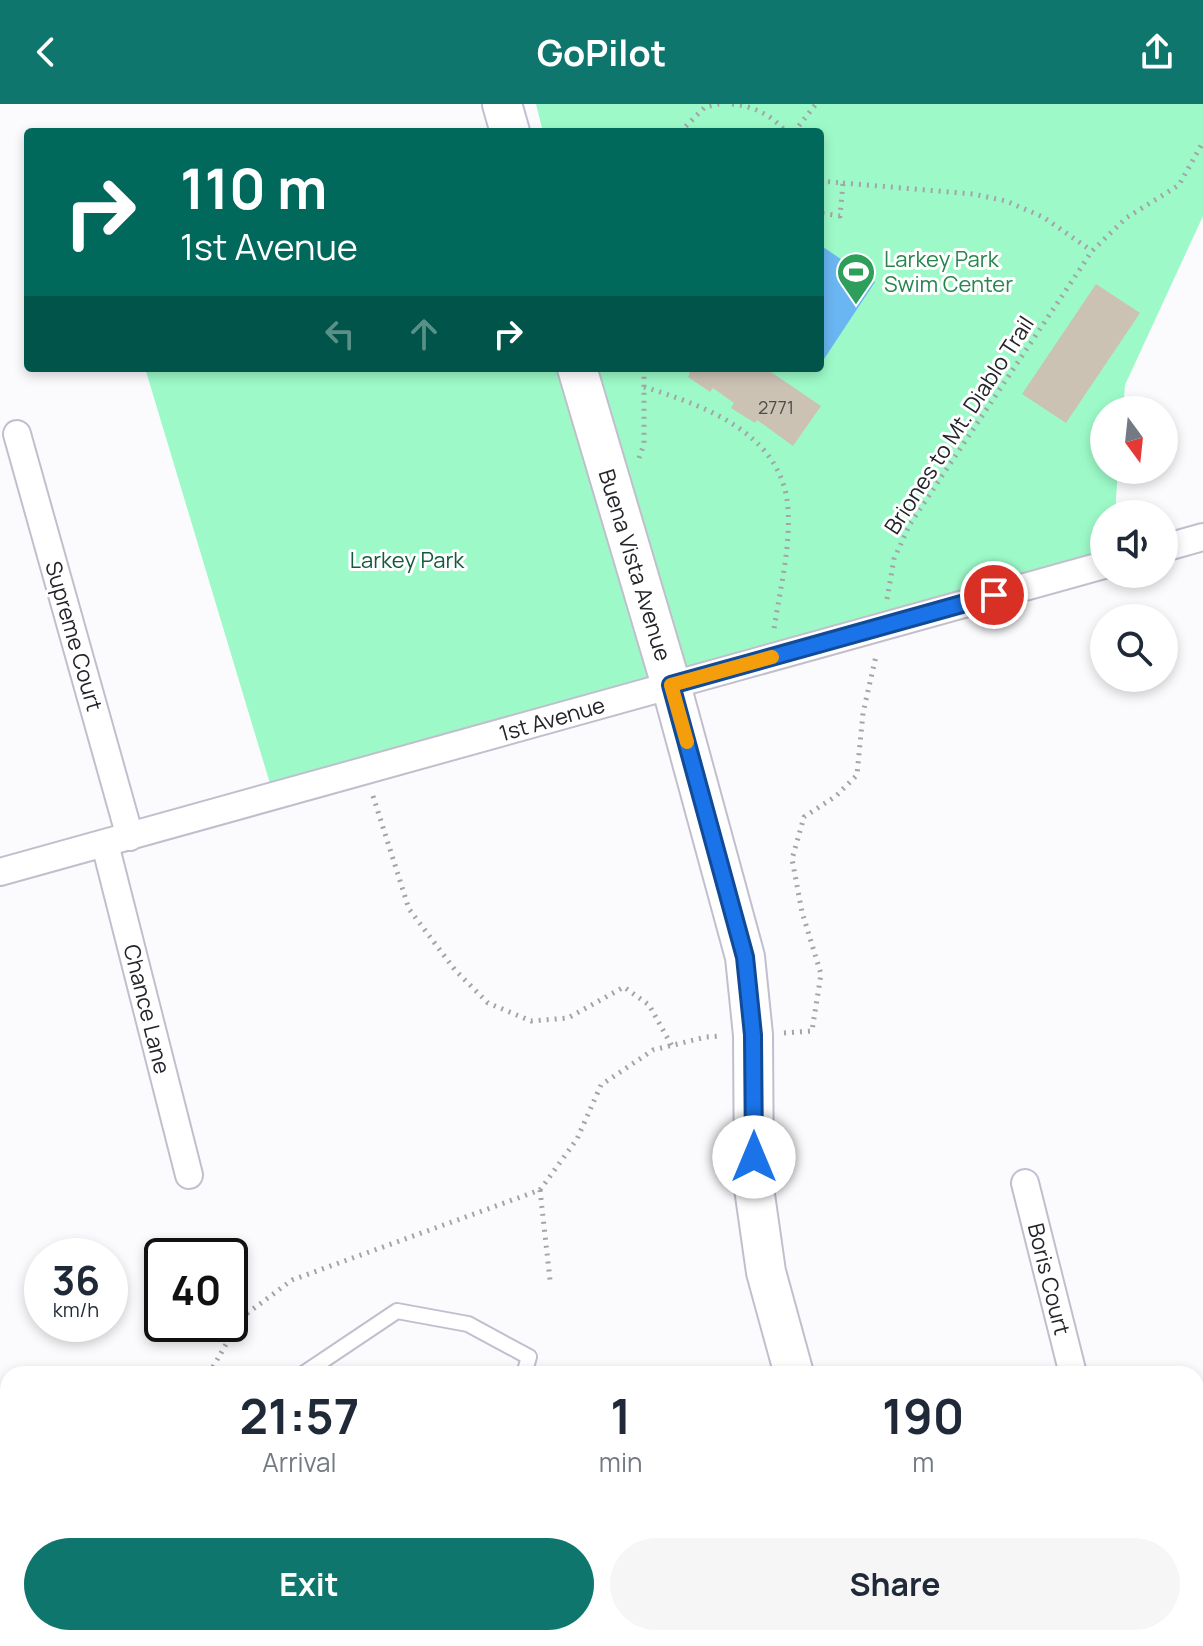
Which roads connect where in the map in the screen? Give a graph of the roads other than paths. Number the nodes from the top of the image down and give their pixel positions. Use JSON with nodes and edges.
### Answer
{"nodes":[{"id":1,"x":502,"y":104,"type":"edge"},
{"id":2,"x":509,"y":128,"type":"edge"},
{"id":3,"x":578,"y":372,"type":"edge"},
{"id":4,"x":17,"y":434,"type":"dead end"},
{"id":5,"x":1203,"y":537,"type":"edge"},
{"id":6,"x":1178,"y":544,"type":"edge"},
{"id":7,"x":1090,"y":569,"type":"edge"},
{"id":8,"x":671,"y":685,"type":"junction"},
{"id":9,"x":118,"y":840,"type":"junction"},
{"id":10,"x":0,"y":872,"type":"edge"},
{"id":11,"x":189,"y":1175,"type":"dead end"},
{"id":12,"x":1025,"y":1183,"type":"dead end"},
{"id":13,"x":315,"y":1366,"type":"edge"},
{"id":14,"x":526,"y":1366,"type":"edge"},
{"id":15,"x":792,"y":1366,"type":"edge"},
{"id":16,"x":1071,"y":1366,"type":"edge"}],
"edges":[{"from":1,"to":2,"type":"street"},
{"from":3,"to":8,"type":"street","name":"Buena Vista Avenue"},
{"from":4,"to":9,"type":"street","name":"Supreme Court"},
{"from":5,"to":6,"type":"street"},
{"from":7,"to":8,"type":"street","name":"1st Avenue"},
{"from":8,"to":9,"type":"street","name":"1st Avenue"},
{"from":8,"to":15,"type":"street","name":"Buena Vista Avenue"},
{"from":9,"to":10,"type":"street","name":"1st Avenue"},
{"from":9,"to":11,"type":"street","name":"Chance Lane"},
{"from":12,"to":16,"type":"street","name":"Boris Court"},
{"from":13,"to":14,"type":"lane"}]}
